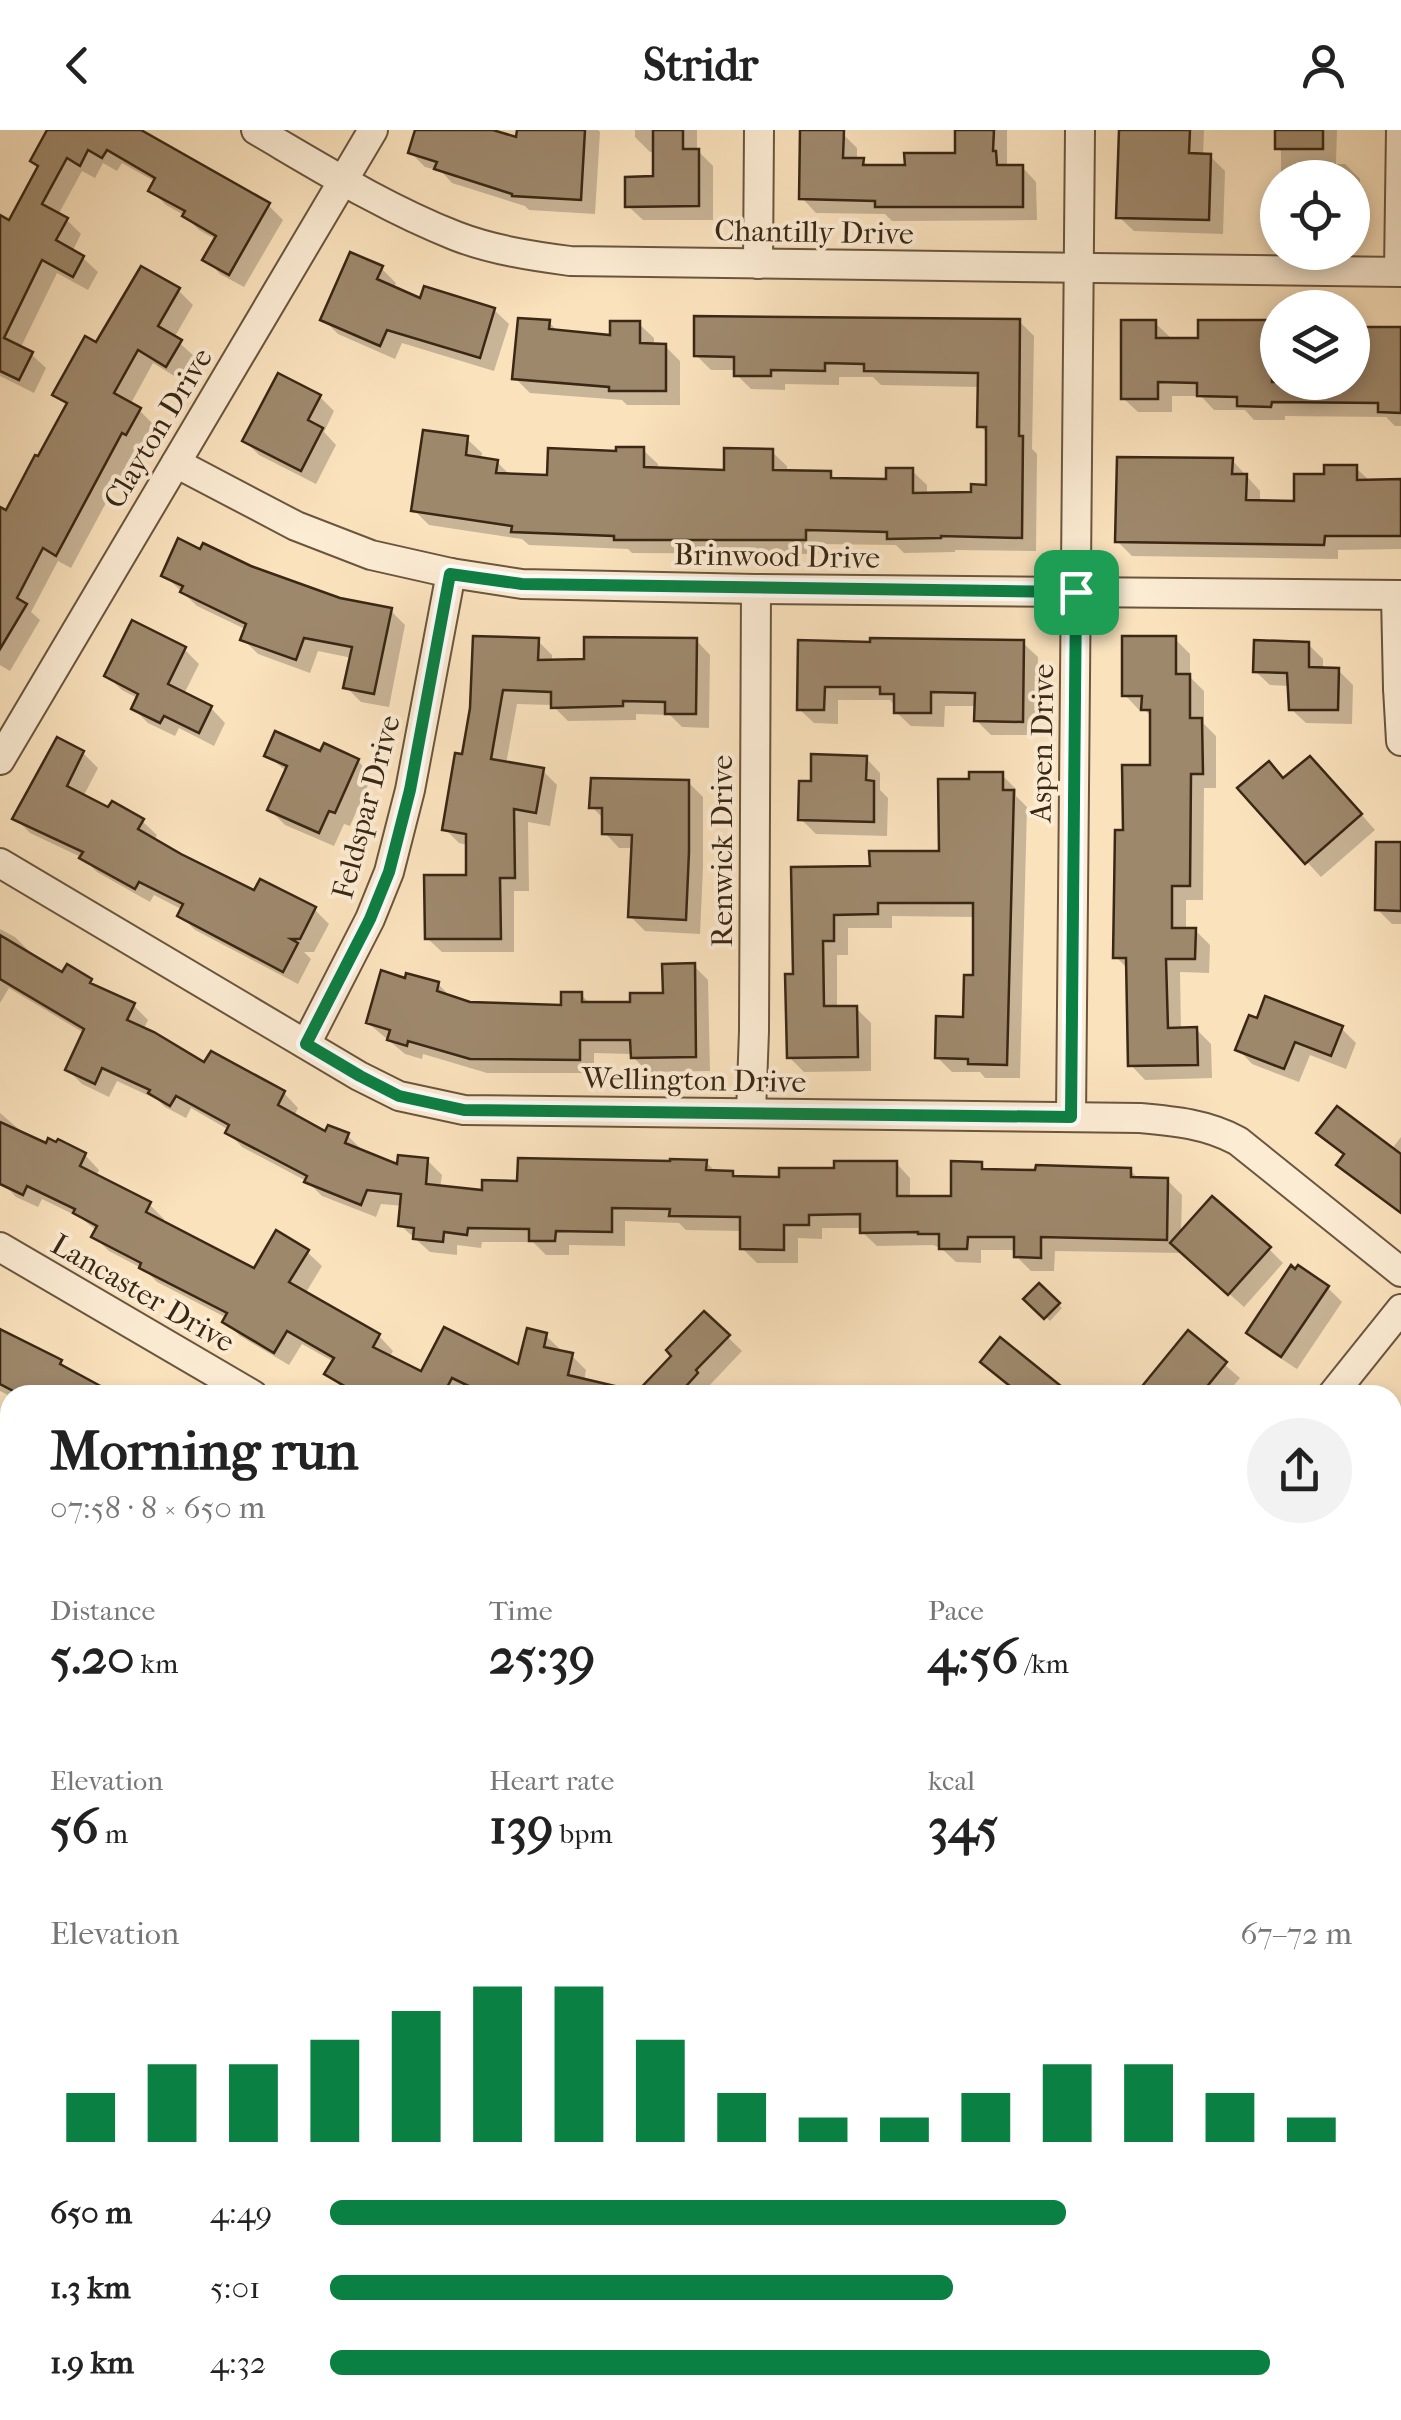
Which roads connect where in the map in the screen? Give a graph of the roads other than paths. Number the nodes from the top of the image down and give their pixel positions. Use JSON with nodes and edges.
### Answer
{"nodes":[{"id":1,"x":256,"y":130,"type":"edge"},
{"id":2,"x":373,"y":130,"type":"edge"},
{"id":3,"x":759,"y":130,"type":"edge"},
{"id":4,"x":1080,"y":130,"type":"edge"},
{"id":5,"x":1400,"y":130,"type":"edge"},
{"id":6,"x":342,"y":180,"type":"junction"},
{"id":7,"x":758,"y":264,"type":"junction"},
{"id":8,"x":1078,"y":268,"type":"junction"},
{"id":9,"x":1400,"y":271,"type":"edge"},
{"id":10,"x":176,"y":463,"type":"junction"},
{"id":11,"x":450,"y":574,"type":"junction"},
{"id":12,"x":756,"y":589,"type":"junction"},
{"id":13,"x":1076,"y":592,"type":"junction"},
{"id":14,"x":1398,"y":595,"type":"edge"},
{"id":15,"x":1400,"y":689,"type":"edge"},
{"id":16,"x":1401,"y":741,"type":"edge"},
{"id":17,"x":0,"y":760,"type":"edge"},
{"id":18,"x":0,"y":864,"type":"edge"},
{"id":19,"x":306,"y":1044,"type":"junction"},
{"id":20,"x":751,"y":1113,"type":"junction"},
{"id":21,"x":1071,"y":1117,"type":"junction"},
{"id":22,"x":0,"y":1247,"type":"edge"},
{"id":23,"x":1401,"y":1272,"type":"edge"},
{"id":24,"x":1401,"y":1309,"type":"edge"},
{"id":25,"x":236,"y":1385,"type":"edge"},
{"id":26,"x":1340,"y":1385,"type":"edge"}],
"edges":[{"from":1,"to":6,"type":"street","name":"Chantilly Drive"},
{"from":2,"to":6,"type":"street","name":"Clayton Drive"},
{"from":3,"to":7,"type":"street"},
{"from":4,"to":8,"type":"street","name":"Aspen Drive"},
{"from":5,"to":9,"type":"street"},
{"from":6,"to":7,"type":"street","name":"Chantilly Drive"},
{"from":6,"to":10,"type":"street","name":"Clayton Drive"},
{"from":7,"to":8,"type":"street","name":"Chantilly Drive"},
{"from":8,"to":9,"type":"street","name":"Chantilly Drive"},
{"from":8,"to":13,"type":"street","name":"Aspen Drive"},
{"from":10,"to":11,"type":"street","name":"Brinwood Drive"},
{"from":10,"to":17,"type":"street","name":"Clayton Drive"},
{"from":11,"to":12,"type":"street","name":"Brinwood Drive"},
{"from":11,"to":19,"type":"street","name":"Feldspar Drive"},
{"from":12,"to":13,"type":"street","name":"Brinwood Drive"},
{"from":12,"to":20,"type":"street","name":"Renwick Drive"},
{"from":13,"to":14,"type":"street","name":"Brinwood Drive"},
{"from":13,"to":21,"type":"street","name":"Aspen Drive"},
{"from":14,"to":15,"type":"street"},
{"from":15,"to":16,"type":"street"},
{"from":18,"to":19,"type":"street","name":"Wellington Drive"},
{"from":19,"to":20,"type":"street","name":"Wellington Drive"},
{"from":20,"to":21,"type":"street","name":"Wellington Drive"},
{"from":21,"to":23,"type":"street","name":"Wellington Drive"},
{"from":22,"to":25,"type":"street","name":"Lancaster Drive"},
{"from":24,"to":26,"type":"street"}]}
